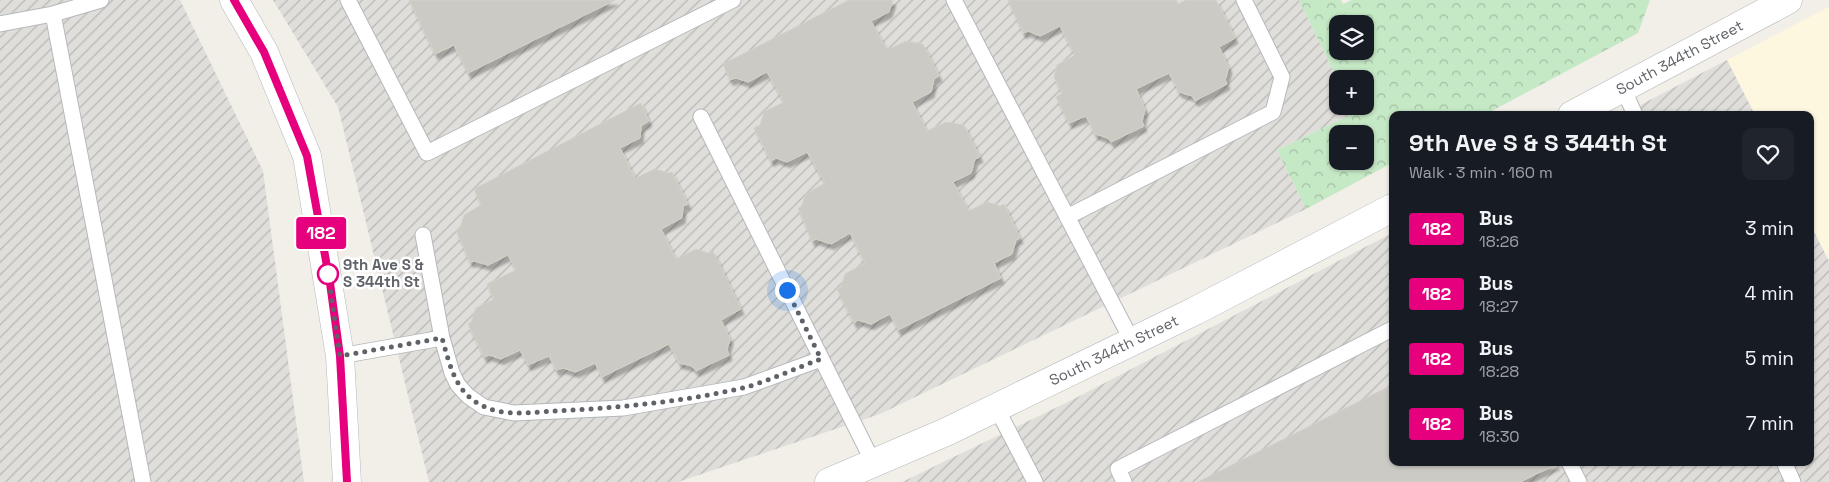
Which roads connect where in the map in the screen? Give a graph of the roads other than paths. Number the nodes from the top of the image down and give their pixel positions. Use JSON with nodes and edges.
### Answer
{"nodes":[{"id":1,"x":101,"y":0,"type":"edge"},
{"id":2,"x":234,"y":0,"type":"edge"},
{"id":3,"x":348,"y":0,"type":"edge"},
{"id":4,"x":733,"y":0,"type":"edge"},
{"id":5,"x":954,"y":0,"type":"edge"},
{"id":6,"x":1244,"y":0,"type":"edge"},
{"id":7,"x":1788,"y":0,"type":"edge"},
{"id":8,"x":53,"y":14,"type":"junction"},
{"id":9,"x":0,"y":24,"type":"edge"},
{"id":10,"x":1623,"y":88,"type":"junction"},
{"id":11,"x":1580,"y":111,"type":"edge"},
{"id":12,"x":1633,"y":111,"type":"edge"},
{"id":13,"x":701,"y":117,"type":"dead end"},
{"id":14,"x":1389,"y":210,"type":"edge"},
{"id":15,"x":1067,"y":217,"type":"junction"},
{"id":16,"x":423,"y":235,"type":"dead end"},
{"id":17,"x":1389,"y":331,"type":"edge"},
{"id":18,"x":442,"y":338,"type":"junction"},
{"id":19,"x":1132,"y":341,"type":"junction"},
{"id":20,"x":340,"y":356,"type":"junction"},
{"id":21,"x":821,"y":359,"type":"junction"},
{"id":22,"x":996,"y":407,"type":"junction"},
{"id":23,"x":874,"y":464,"type":"junction"},
{"id":24,"x":1571,"y":466,"type":"edge"},
{"id":25,"x":1786,"y":466,"type":"edge"},
{"id":26,"x":143,"y":482,"type":"edge"},
{"id":27,"x":347,"y":482,"type":"edge"},
{"id":28,"x":829,"y":482,"type":"edge"},
{"id":29,"x":1034,"y":482,"type":"edge"},
{"id":30,"x":1124,"y":482,"type":"edge"},
{"id":31,"x":1579,"y":482,"type":"edge"},
{"id":32,"x":1793,"y":482,"type":"edge"}],
"edges":[{"from":1,"to":8,"type":"lane"},
{"from":2,"to":20,"type":"street"},
{"from":3,"to":4,"type":"lane"},
{"from":5,"to":15,"type":"lane"},
{"from":6,"to":15,"type":"lane"},
{"from":7,"to":10,"type":"street","name":"South 344th Street"},
{"from":8,"to":9,"type":"lane"},
{"from":8,"to":26,"type":"lane"},
{"from":10,"to":11,"type":"street","name":"South 344th Street"},
{"from":10,"to":12,"type":"lane"},
{"from":13,"to":21,"type":"lane"},
{"from":14,"to":19,"type":"street","name":"South 344th Street"},
{"from":15,"to":19,"type":"lane"},
{"from":16,"to":18,"type":"lane"},
{"from":17,"to":30,"type":"lane"},
{"from":18,"to":20,"type":"lane"},
{"from":18,"to":21,"type":"lane"},
{"from":19,"to":22,"type":"street","name":"South 344th Street"},
{"from":20,"to":27,"type":"street"},
{"from":21,"to":23,"type":"lane"},
{"from":22,"to":23,"type":"street","name":"South 344th Street"},
{"from":22,"to":29,"type":"lane"},
{"from":23,"to":28,"type":"street","name":"South 344th Street"},
{"from":24,"to":31,"type":"lane"},
{"from":25,"to":32,"type":"lane"}]}
